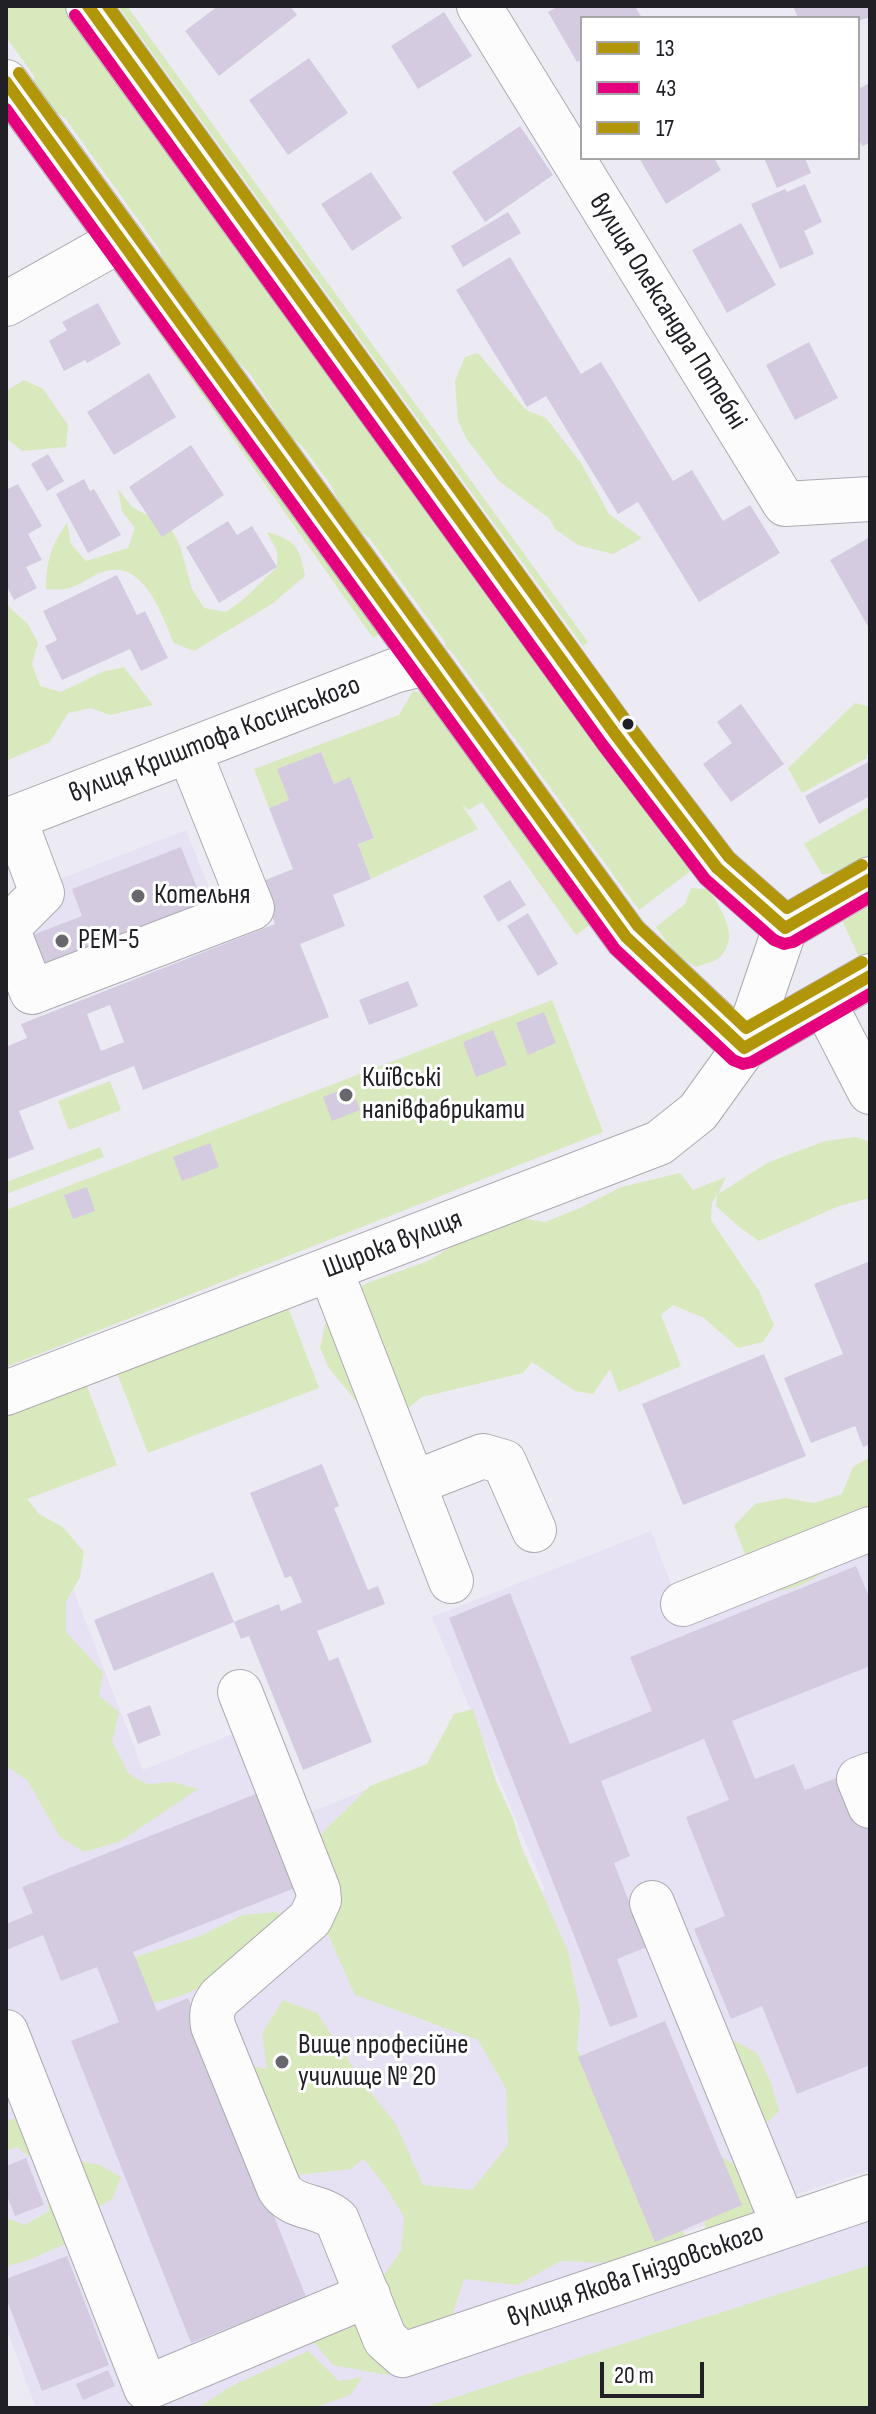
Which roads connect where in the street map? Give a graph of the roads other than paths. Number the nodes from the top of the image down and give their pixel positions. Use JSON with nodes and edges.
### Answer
{"nodes":[{"id":1,"x":88,"y":6,"type":"edge"},
{"id":2,"x":479,"y":6,"type":"edge"},
{"id":3,"x":6,"y":82,"type":"edge"},
{"id":4,"x":120,"y":240,"type":"junction"},
{"id":5,"x":6,"y":304,"type":"edge"},
{"id":6,"x":870,"y":499,"type":"edge"},
{"id":7,"x":425,"y":663,"type":"junction"},
{"id":8,"x":189,"y":751,"type":"junction"},
{"id":9,"x":10,"y":819,"type":"edge"},
{"id":10,"x":870,"y":879,"type":"edge"},
{"id":11,"x":785,"y":928,"type":"junction"},
{"id":12,"x":870,"y":976,"type":"edge"},
{"id":13,"x":824,"y":1003,"type":"junction"},
{"id":14,"x":744,"y":1048,"type":"junction"},
{"id":15,"x":870,"y":1092,"type":"edge"},
{"id":16,"x":330,"y":1269,"type":"junction"},
{"id":17,"x":6,"y":1393,"type":"edge"},
{"id":18,"x":414,"y":1483,"type":"junction"},
{"id":19,"x":870,"y":1529,"type":"edge"},
{"id":20,"x":534,"y":1530,"type":"dead end"},
{"id":21,"x":451,"y":1581,"type":"dead end"},
{"id":22,"x":683,"y":1604,"type":"dead end"},
{"id":23,"x":240,"y":1692,"type":"dead end"},
{"id":24,"x":870,"y":1775,"type":"edge"},
{"id":25,"x":870,"y":1806,"type":"edge"},
{"id":26,"x":652,"y":1903,"type":"dead end"},
{"id":27,"x":6,"y":2032,"type":"edge"},
{"id":28,"x":870,"y":2197,"type":"edge"},
{"id":29,"x":784,"y":2226,"type":"junction"},
{"id":30,"x":368,"y":2295,"type":"junction"}],
"edges":[{"from":1,"to":11,"type":"street"},
{"from":2,"to":6,"type":"street","name":"вулиця Олександра Потебні"},
{"from":3,"to":4,"type":"street"},
{"from":4,"to":5,"type":"street"},
{"from":4,"to":7,"type":"street"},
{"from":7,"to":8,"type":"street","name":"вулиця Криштофа Косинського"},
{"from":7,"to":14,"type":"street"},
{"from":8,"to":9,"type":"street","name":"вулиця Криштофа Косинського"},
{"from":8,"to":9,"type":"street"},
{"from":10,"to":11,"type":"street"},
{"from":11,"to":14,"type":"street","name":"Широка вулиця"},
{"from":12,"to":13,"type":"street","name":"Широка вулиця"},
{"from":13,"to":14,"type":"street","name":"Широка вулиця"},
{"from":13,"to":15,"type":"street"},
{"from":14,"to":16,"type":"street","name":"Широка вулиця"},
{"from":16,"to":17,"type":"street","name":"Широка вулиця"},
{"from":16,"to":18,"type":"street"},
{"from":18,"to":20,"type":"street"},
{"from":18,"to":21,"type":"street"},
{"from":19,"to":22,"type":"street"},
{"from":23,"to":30,"type":"street"},
{"from":24,"to":25,"type":"street"},
{"from":26,"to":29,"type":"street"},
{"from":27,"to":30,"type":"street"},
{"from":28,"to":29,"type":"street","name":"вулиця Якова Гніздовського"},
{"from":29,"to":30,"type":"street","name":"вулиця Якова Гніздовського"}]}
